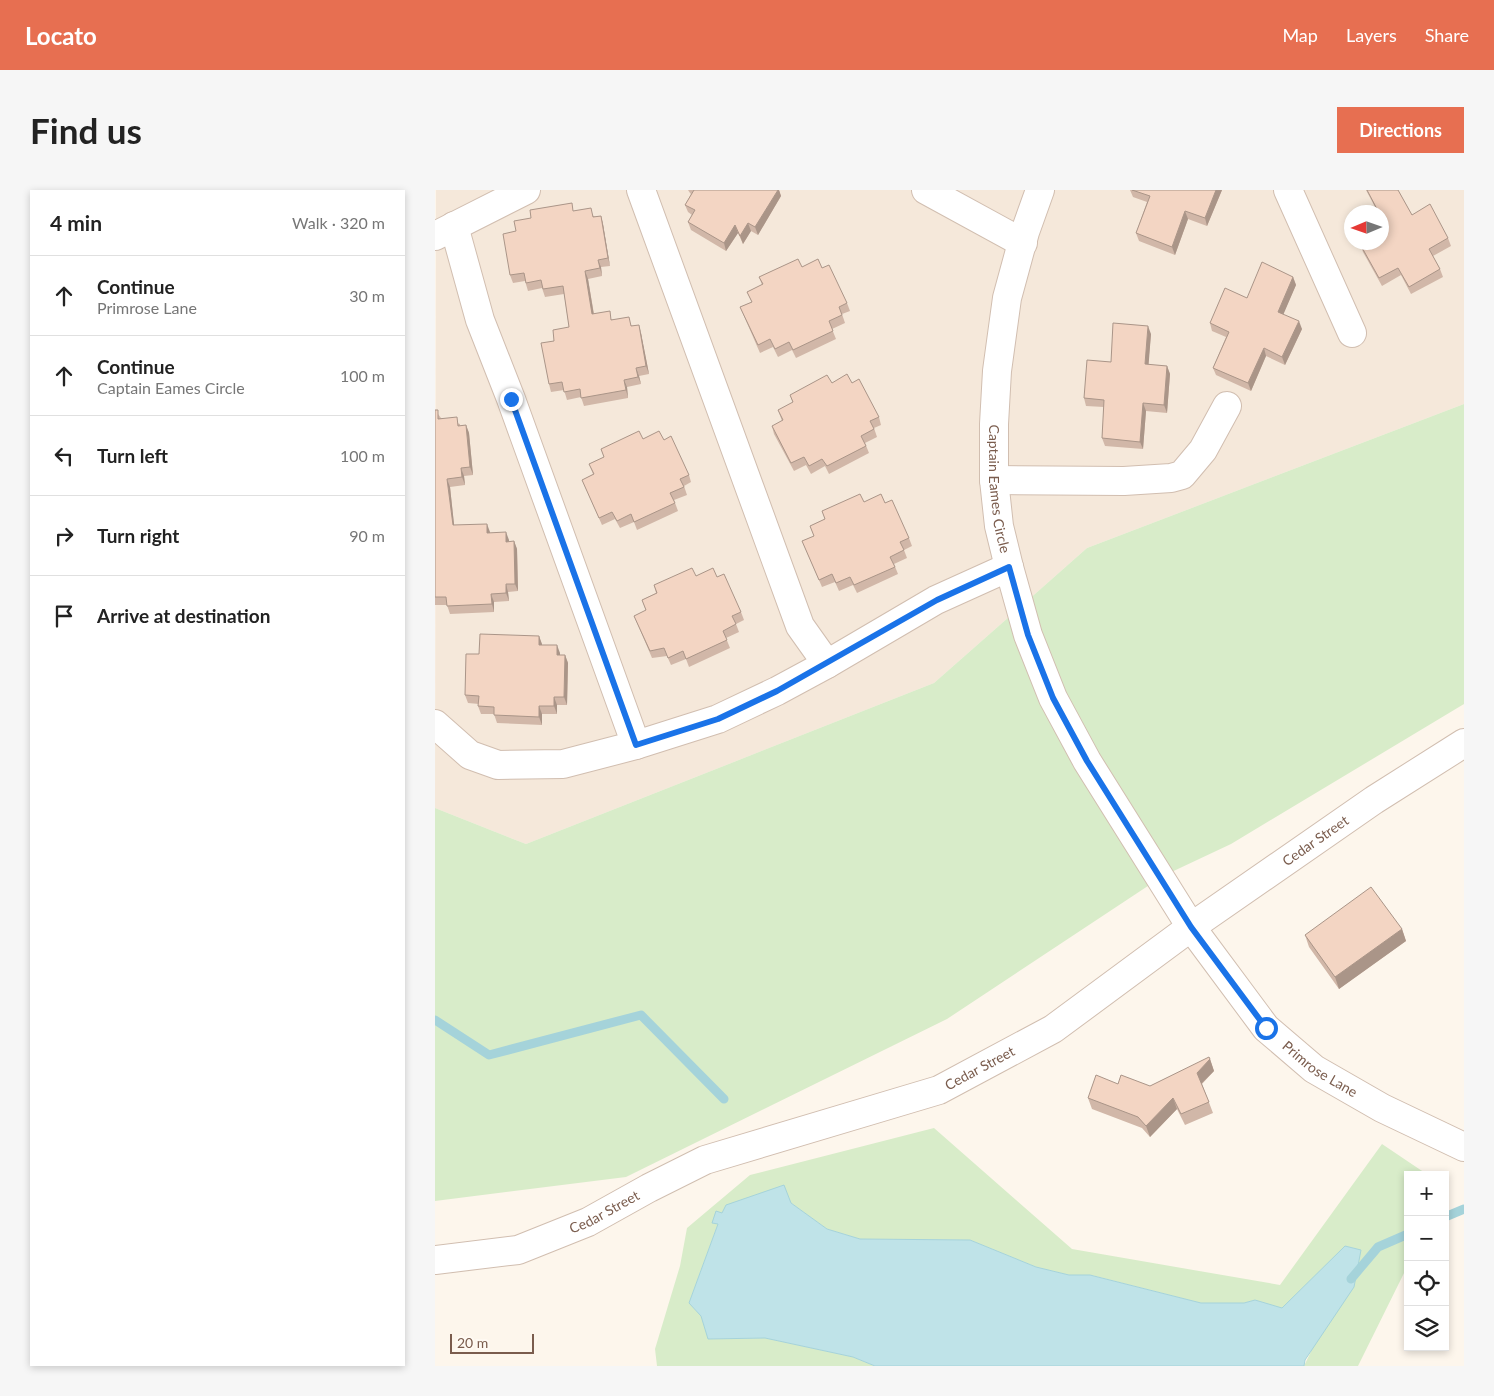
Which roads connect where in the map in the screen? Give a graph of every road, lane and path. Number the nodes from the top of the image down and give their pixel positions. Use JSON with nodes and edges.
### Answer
{"nodes":[{"id":1,"x":526,"y":190,"type":"edge"},
{"id":2,"x":641,"y":190,"type":"edge"},
{"id":3,"x":925,"y":190,"type":"edge"},
{"id":4,"x":1040,"y":190,"type":"edge"},
{"id":5,"x":1288,"y":190,"type":"edge"},
{"id":6,"x":445,"y":231,"type":"edge"},
{"id":7,"x":1023,"y":243,"type":"junction"},
{"id":8,"x":1352,"y":333,"type":"dead end"},
{"id":9,"x":1227,"y":406,"type":"dead end"},
{"id":10,"x":994,"y":480,"type":"junction"},
{"id":11,"x":1009,"y":567,"type":"junction"},
{"id":12,"x":827,"y":664,"type":"junction"},
{"id":13,"x":435,"y":724,"type":"edge"},
{"id":14,"x":1464,"y":744,"type":"edge"},
{"id":15,"x":636,"y":745,"type":"junction"},
{"id":16,"x":1191,"y":927,"type":"junction"},
{"id":17,"x":1464,"y":1147,"type":"edge"},
{"id":18,"x":435,"y":1260,"type":"edge"}],
"edges":[{"from":1,"to":6,"type":"street"},
{"from":2,"to":12,"type":"street"},
{"from":3,"to":7,"type":"street"},
{"from":4,"to":7,"type":"street","name":"Captain Eames Circle"},
{"from":5,"to":8,"type":"street"},
{"from":6,"to":15,"type":"street"},
{"from":7,"to":10,"type":"street","name":"Captain Eames Circle"},
{"from":9,"to":10,"type":"street"},
{"from":10,"to":11,"type":"street","name":"Captain Eames Circle"},
{"from":11,"to":12,"type":"street"},
{"from":11,"to":16,"type":"street","name":"Captain Eames Circle"},
{"from":12,"to":15,"type":"street"},
{"from":13,"to":15,"type":"street"},
{"from":14,"to":16,"type":"street","name":"Cedar Street"},
{"from":16,"to":17,"type":"street","name":"Primrose Lane"},
{"from":16,"to":18,"type":"street","name":"Cedar Street"}]}
